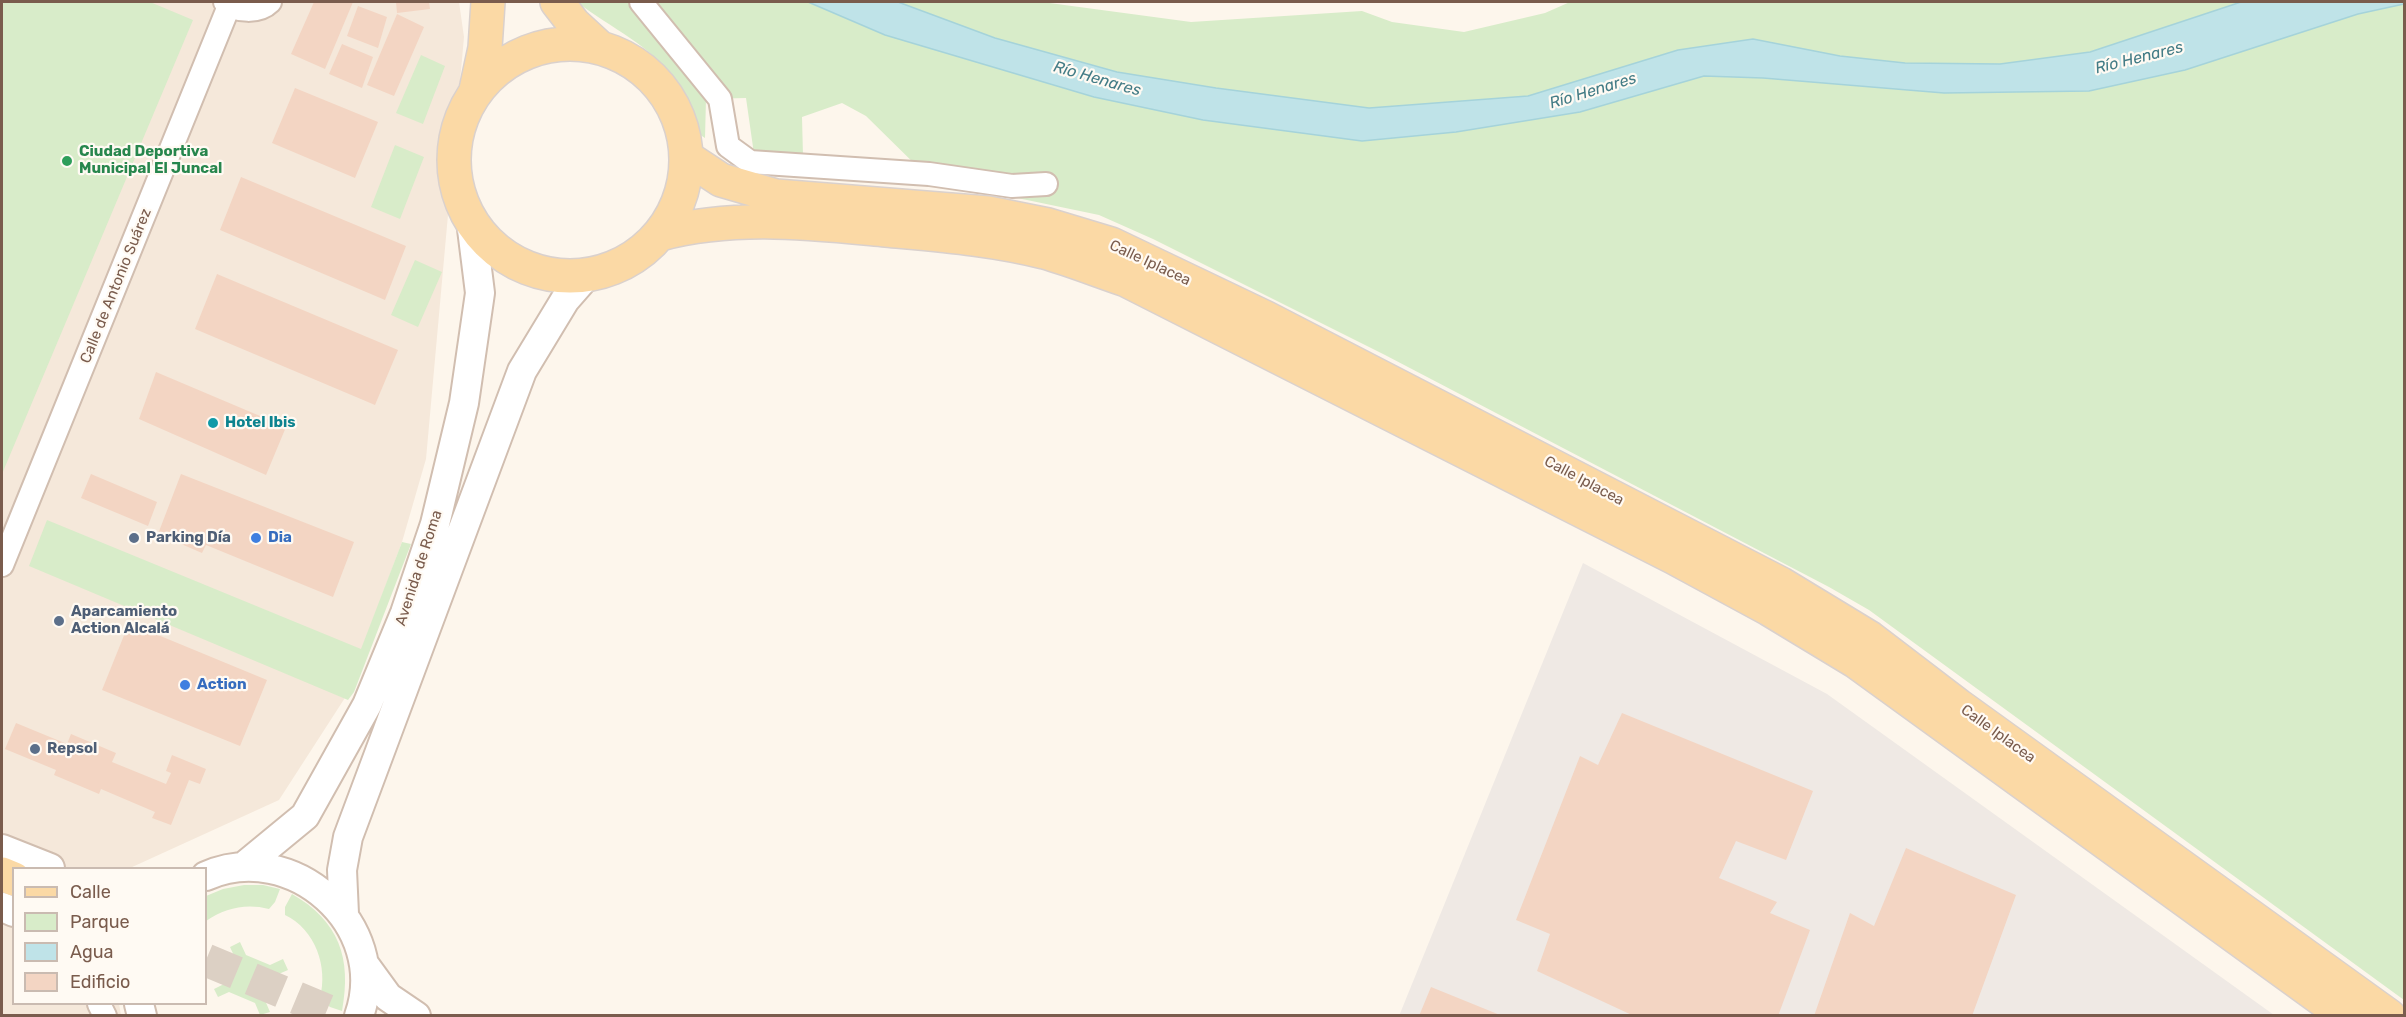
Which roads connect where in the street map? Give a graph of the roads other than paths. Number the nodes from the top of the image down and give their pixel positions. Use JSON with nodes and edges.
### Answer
{"nodes":[{"id":1,"x":270,"y":2,"type":"edge"},
{"id":2,"x":488,"y":2,"type":"edge"},
{"id":3,"x":557,"y":2,"type":"edge"},
{"id":4,"x":641,"y":2,"type":"edge"},
{"id":5,"x":227,"y":4,"type":"edge"},
{"id":6,"x":599,"y":47,"type":"junction"},
{"id":7,"x":476,"y":90,"type":"junction"},
{"id":8,"x":686,"y":157,"type":"junction"},
{"id":9,"x":1046,"y":184,"type":"dead end"},
{"id":10,"x":471,"y":222,"type":"junction"},
{"id":11,"x":660,"y":234,"type":"junction"},
{"id":12,"x":586,"y":276,"type":"junction"},
{"id":13,"x":2,"y":565,"type":"edge"},
{"id":14,"x":2,"y":849,"type":"edge"},
{"id":15,"x":47,"y":867,"type":"edge"},
{"id":16,"x":243,"y":867,"type":"junction"},
{"id":17,"x":207,"y":876,"type":"edge"},
{"id":18,"x":344,"y":914,"type":"junction"},
{"id":19,"x":364,"y":964,"type":"junction"},
{"id":20,"x":359,"y":1016,"type":"edge"},
{"id":21,"x":416,"y":1016,"type":"edge"},
{"id":22,"x":2345,"y":1016,"type":"edge"},
{"id":23,"x":2389,"y":1016,"type":"edge"}],
"edges":[{"from":1,"to":5,"type":"street"},
{"from":2,"to":7,"type":"main road"},
{"from":3,"to":6,"type":"main road"},
{"from":4,"to":9,"type":"street"},
{"from":5,"to":13,"type":"street","name":"Calle de Antonio Suárez"},
{"from":6,"to":7,"type":"main road"},
{"from":6,"to":8,"type":"main road"},
{"from":7,"to":10,"type":"main road"},
{"from":8,"to":11,"type":"main road"},
{"from":8,"to":23,"type":"main road","name":"Calle Iplacea"},
{"from":10,"to":12,"type":"main road"},
{"from":10,"to":16,"type":"street","name":"Avenida de Roma"},
{"from":11,"to":12,"type":"main road"},
{"from":11,"to":22,"type":"main road","name":"Calle Iplacea"},
{"from":12,"to":18,"type":"street","name":"Avenida de Roma"},
{"from":14,"to":15,"type":"street"},
{"from":16,"to":17,"type":"street"},
{"from":16,"to":18,"type":"street"},
{"from":18,"to":19,"type":"street"},
{"from":19,"to":20,"type":"street"},
{"from":19,"to":21,"type":"street"}]}
